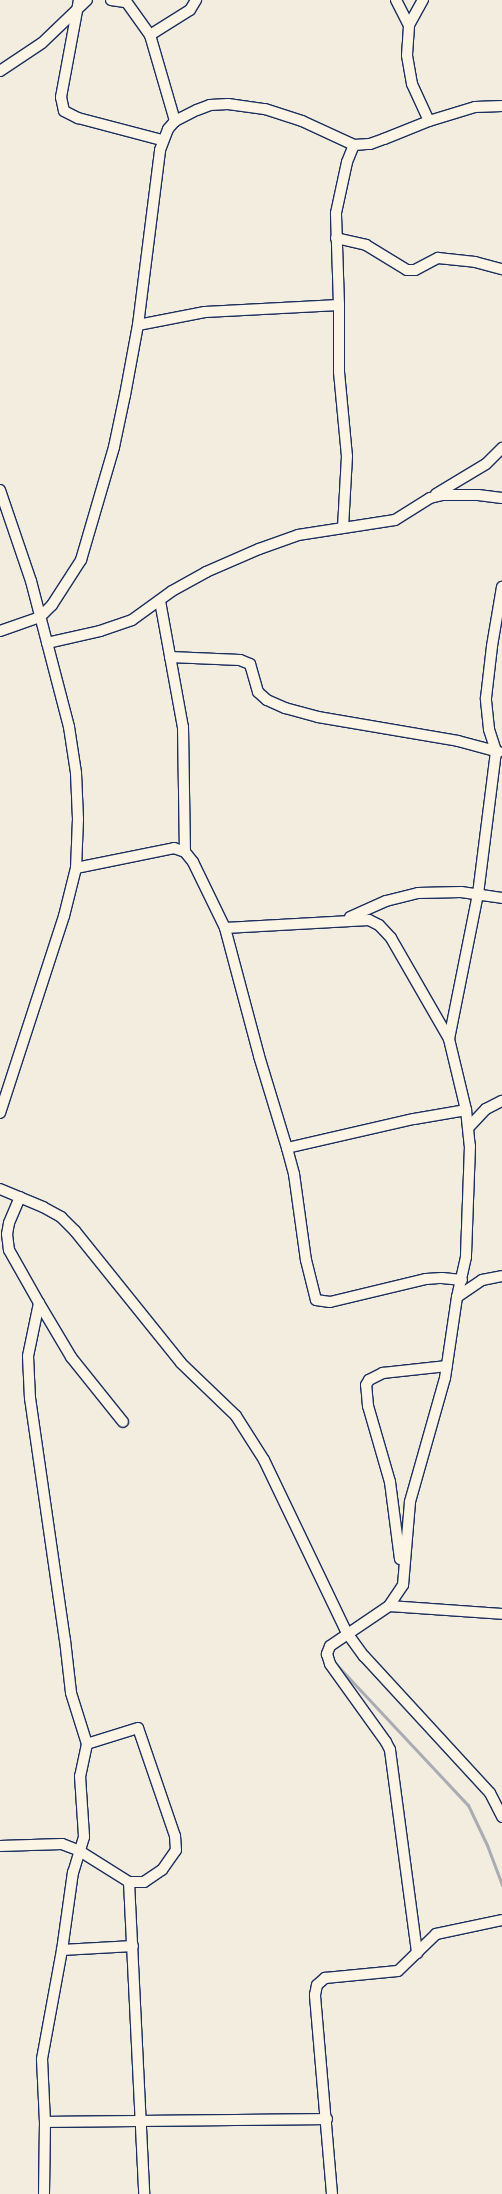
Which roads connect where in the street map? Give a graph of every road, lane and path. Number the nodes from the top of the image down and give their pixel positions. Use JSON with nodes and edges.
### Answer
{"nodes":[{"id":1,"x":87,"y":0,"type":"edge"},
{"id":2,"x":111,"y":0,"type":"edge"},
{"id":3,"x":196,"y":0,"type":"edge"},
{"id":4,"x":396,"y":0,"type":"edge"},
{"id":5,"x":423,"y":0,"type":"edge"},
{"id":6,"x":125,"y":1,"type":"edge"},
{"id":7,"x":79,"y":4,"type":"edge"},
{"id":8,"x":409,"y":24,"type":"junction"},
{"id":9,"x":150,"y":35,"type":"junction"},
{"id":10,"x":0,"y":71,"type":"edge"},
{"id":11,"x":502,"y":106,"type":"edge"},
{"id":12,"x":175,"y":121,"type":"junction"},
{"id":13,"x":429,"y":121,"type":"junction"},
{"id":14,"x":162,"y":140,"type":"junction"},
{"id":15,"x":354,"y":145,"type":"junction"},
{"id":16,"x":336,"y":238,"type":"junction"},
{"id":17,"x":502,"y":269,"type":"edge"},
{"id":18,"x":339,"y":305,"type":"junction"},
{"id":19,"x":138,"y":325,"type":"junction"},
{"id":20,"x":502,"y":448,"type":"edge"},
{"id":21,"x":0,"y":490,"type":"edge"},
{"id":22,"x":430,"y":498,"type":"junction"},
{"id":23,"x":502,"y":498,"type":"edge"},
{"id":24,"x":343,"y":527,"type":"junction"},
{"id":25,"x":502,"y":587,"type":"edge"},
{"id":26,"x":160,"y":601,"type":"junction"},
{"id":27,"x":40,"y":617,"type":"junction"},
{"id":28,"x":0,"y":630,"type":"edge"},
{"id":29,"x":47,"y":643,"type":"junction"},
{"id":30,"x":170,"y":657,"type":"junction"},
{"id":31,"x":499,"y":752,"type":"edge"},
{"id":32,"x":185,"y":852,"type":"junction"},
{"id":33,"x":76,"y":868,"type":"junction"},
{"id":34,"x":478,"y":894,"type":"junction"},
{"id":35,"x":502,"y":898,"type":"edge"},
{"id":36,"x":344,"y":920,"type":"junction"},
{"id":37,"x":225,"y":928,"type":"junction"},
{"id":38,"x":449,"y":1039,"type":"junction"},
{"id":39,"x":502,"y":1100,"type":"edge"},
{"id":40,"x":466,"y":1110,"type":"junction"},
{"id":41,"x":0,"y":1113,"type":"edge"},
{"id":42,"x":469,"y":1127,"type":"junction"},
{"id":43,"x":287,"y":1148,"type":"junction"},
{"id":44,"x":0,"y":1189,"type":"edge"},
{"id":45,"x":20,"y":1198,"type":"junction"},
{"id":46,"x":502,"y":1276,"type":"edge"},
{"id":47,"x":462,"y":1280,"type":"junction"},
{"id":48,"x":457,"y":1297,"type":"junction"},
{"id":49,"x":39,"y":1303,"type":"junction"},
{"id":50,"x":447,"y":1366,"type":"junction"},
{"id":51,"x":123,"y":1422,"type":"dead end"},
{"id":52,"x":403,"y":1585,"type":"junction"},
{"id":53,"x":389,"y":1606,"type":"junction"},
{"id":54,"x":502,"y":1614,"type":"edge"},
{"id":55,"x":347,"y":1633,"type":"junction"},
{"id":56,"x":87,"y":1744,"type":"junction"},
{"id":57,"x":502,"y":1817,"type":"edge"},
{"id":58,"x":0,"y":1846,"type":"edge"},
{"id":59,"x":78,"y":1850,"type":"junction"},
{"id":60,"x":129,"y":1882,"type":"junction"},
{"id":61,"x":499,"y":1921,"type":"edge"},
{"id":62,"x":133,"y":1946,"type":"junction"},
{"id":63,"x":62,"y":1950,"type":"junction"},
{"id":64,"x":417,"y":1953,"type":"junction"},
{"id":65,"x":327,"y":2118,"type":"junction"},
{"id":66,"x":45,"y":2122,"type":"junction"},
{"id":67,"x":141,"y":2122,"type":"junction"},
{"id":68,"x":44,"y":2194,"type":"edge"},
{"id":69,"x":144,"y":2194,"type":"edge"},
{"id":70,"x":332,"y":2194,"type":"edge"}],
"edges":[{"from":1,"to":7,"type":"street"},
{"from":2,"to":6,"type":"street"},
{"from":3,"to":9,"type":"street"},
{"from":4,"to":8,"type":"street"},
{"from":5,"to":8,"type":"street"},
{"from":6,"to":9,"type":"street"},
{"from":7,"to":10,"type":"street"},
{"from":7,"to":14,"type":"street"},
{"from":8,"to":13,"type":"street"},
{"from":9,"to":12,"type":"street"},
{"from":11,"to":13,"type":"street"},
{"from":12,"to":14,"type":"street"},
{"from":12,"to":15,"type":"street"},
{"from":13,"to":15,"type":"street"},
{"from":14,"to":19,"type":"street"},
{"from":15,"to":16,"type":"street"},
{"from":16,"to":17,"type":"street"},
{"from":16,"to":18,"type":"street"},
{"from":18,"to":19,"type":"street"},
{"from":18,"to":24,"type":"street"},
{"from":19,"to":27,"type":"street"},
{"from":20,"to":22,"type":"street"},
{"from":21,"to":27,"type":"street"},
{"from":22,"to":23,"type":"street"},
{"from":22,"to":24,"type":"street"},
{"from":24,"to":26,"type":"street"},
{"from":25,"to":31,"type":"street"},
{"from":26,"to":29,"type":"street"},
{"from":26,"to":30,"type":"street"},
{"from":27,"to":28,"type":"street"},
{"from":27,"to":29,"type":"street"},
{"from":29,"to":33,"type":"street"},
{"from":30,"to":31,"type":"street"},
{"from":30,"to":32,"type":"street"},
{"from":31,"to":34,"type":"street"},
{"from":32,"to":33,"type":"street"},
{"from":32,"to":37,"type":"street"},
{"from":33,"to":41,"type":"street"},
{"from":34,"to":35,"type":"street"},
{"from":34,"to":36,"type":"street"},
{"from":34,"to":38,"type":"street"},
{"from":36,"to":37,"type":"street"},
{"from":36,"to":38,"type":"street"},
{"from":37,"to":43,"type":"street"},
{"from":38,"to":40,"type":"street"},
{"from":39,"to":42,"type":"street"},
{"from":40,"to":42,"type":"street"},
{"from":40,"to":43,"type":"street"},
{"from":42,"to":47,"type":"street"},
{"from":43,"to":47,"type":"street"},
{"from":44,"to":45,"type":"street"},
{"from":45,"to":49,"type":"street"},
{"from":45,"to":55,"type":"street"},
{"from":46,"to":48,"type":"street"},
{"from":47,"to":48,"type":"street"},
{"from":48,"to":50,"type":"street"},
{"from":49,"to":51,"type":"street"},
{"from":49,"to":56,"type":"street"},
{"from":50,"to":52,"type":"street"},
{"from":50,"to":52,"type":"street"},
{"from":52,"to":53,"type":"street"},
{"from":53,"to":54,"type":"street"},
{"from":53,"to":55,"type":"street"},
{"from":55,"to":57,"type":"street"},
{"from":55,"to":64,"type":"street"},
{"from":56,"to":59,"type":"street"},
{"from":56,"to":60,"type":"street"},
{"from":58,"to":59,"type":"street"},
{"from":59,"to":60,"type":"street"},
{"from":59,"to":63,"type":"street"},
{"from":60,"to":62,"type":"street"},
{"from":61,"to":64,"type":"street"},
{"from":62,"to":63,"type":"street"},
{"from":62,"to":67,"type":"street"},
{"from":63,"to":66,"type":"street"},
{"from":64,"to":65,"type":"street"},
{"from":65,"to":67,"type":"street"},
{"from":65,"to":70,"type":"street"},
{"from":66,"to":67,"type":"street"},
{"from":66,"to":68,"type":"street"},
{"from":67,"to":69,"type":"street"}]}
